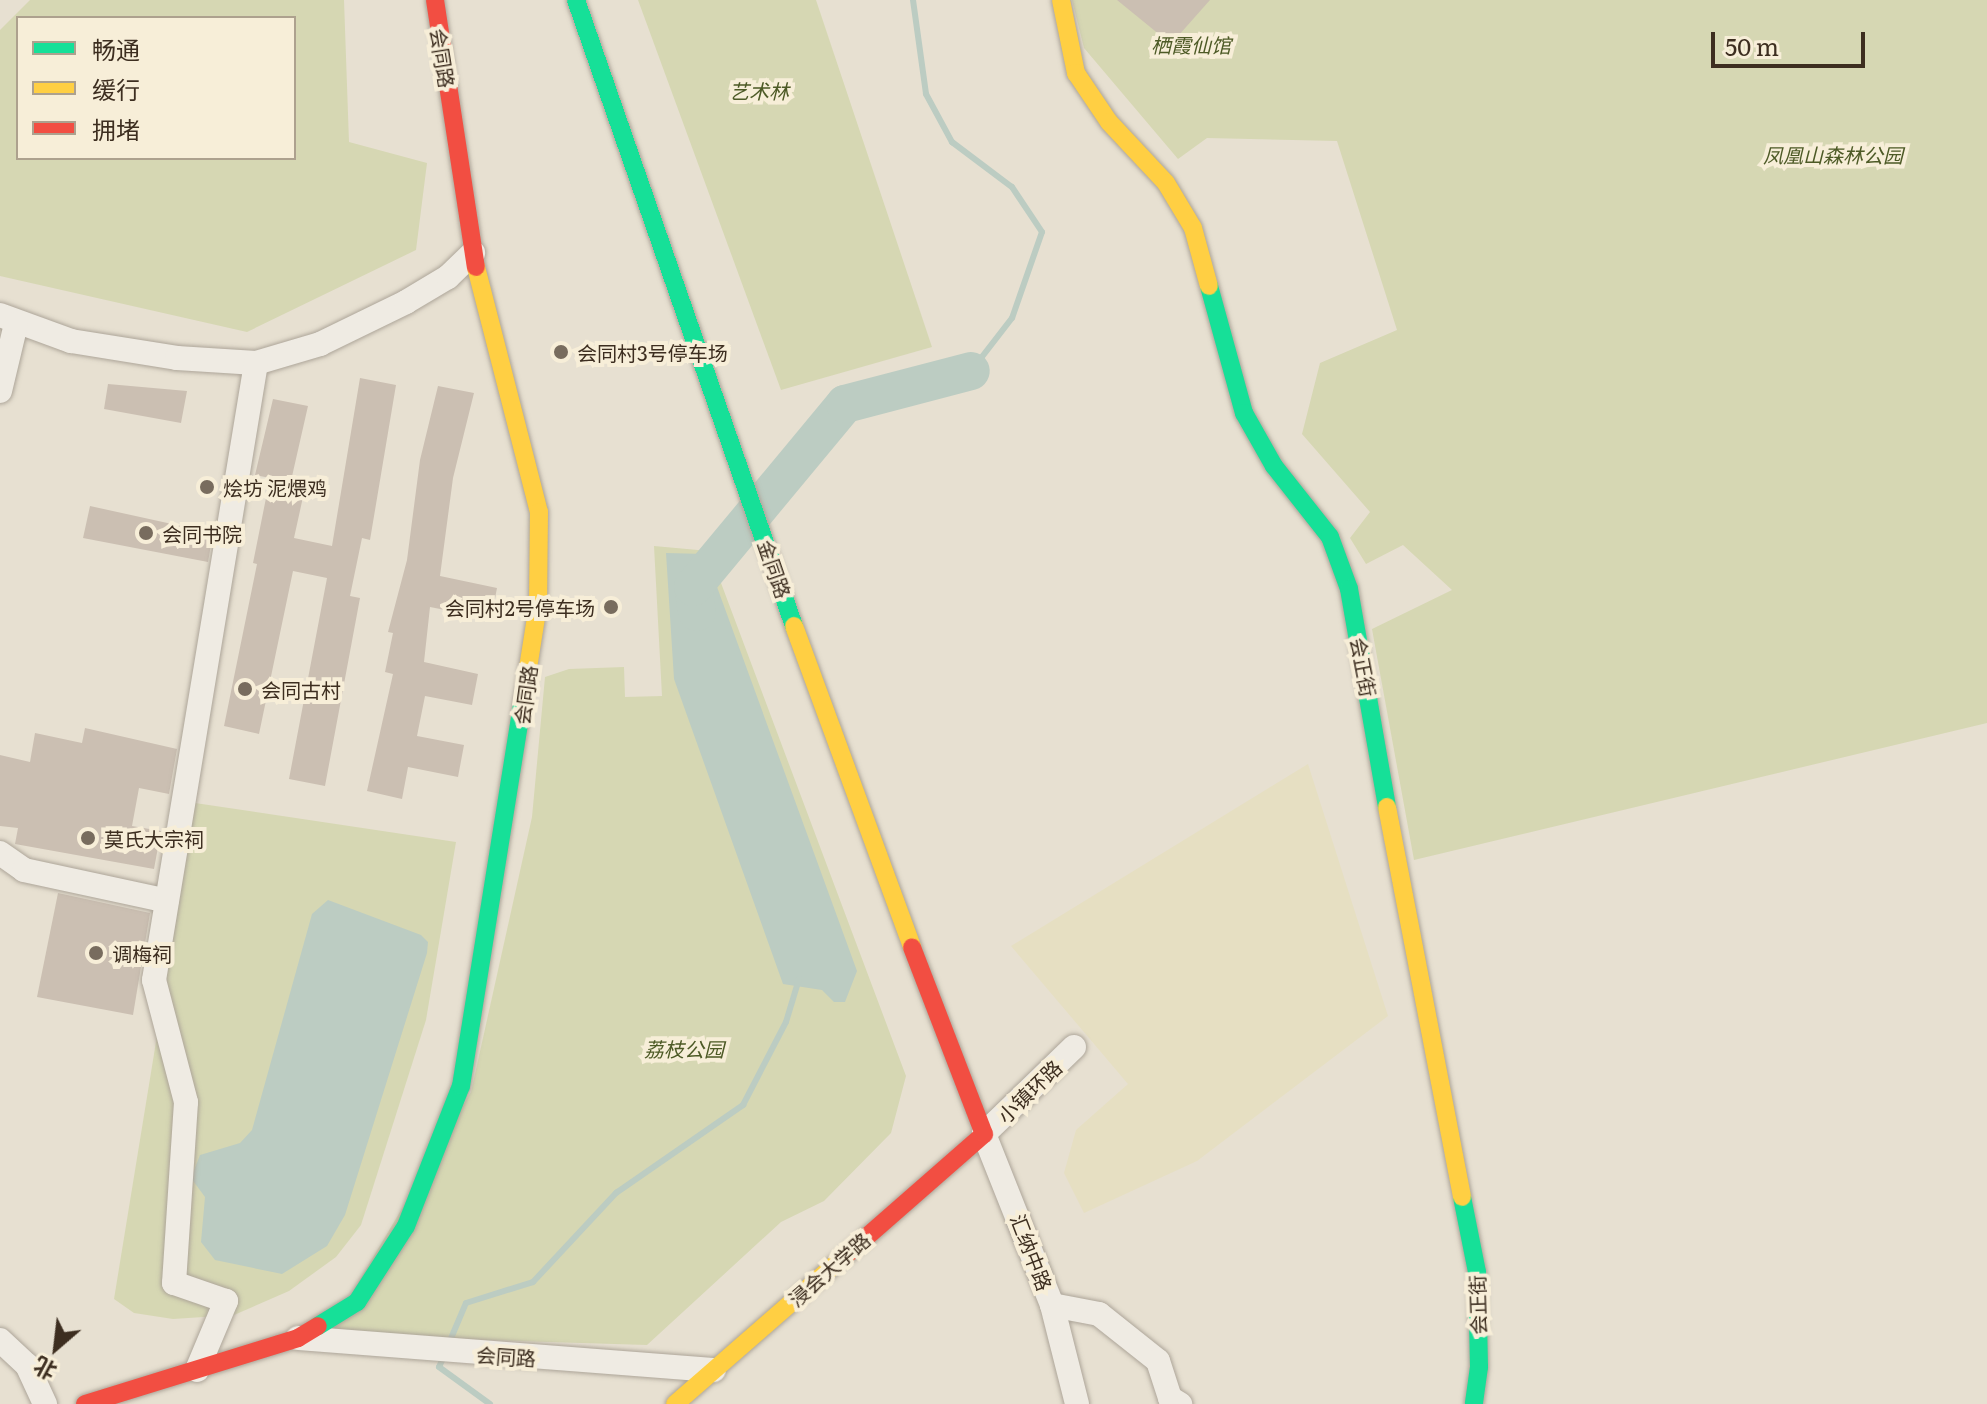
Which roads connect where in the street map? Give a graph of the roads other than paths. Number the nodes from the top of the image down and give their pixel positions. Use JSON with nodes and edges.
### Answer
{"nodes":[{"id":1,"x":435,"y":0,"type":"edge"},
{"id":2,"x":576,"y":0,"type":"edge"},
{"id":3,"x":1061,"y":0,"type":"edge"},
{"id":4,"x":473,"y":253,"type":"junction"},
{"id":5,"x":8,"y":320,"type":"edge"},
{"id":6,"x":256,"y":363,"type":"junction"},
{"id":7,"x":0,"y":391,"type":"edge"},
{"id":8,"x":0,"y":853,"type":"edge"},
{"id":9,"x":167,"y":901,"type":"junction"},
{"id":10,"x":1074,"y":1047,"type":"dead end"},
{"id":11,"x":984,"y":1134,"type":"junction"},
{"id":12,"x":1052,"y":1305,"type":"junction"},
{"id":13,"x":298,"y":1338,"type":"junction"},
{"id":14,"x":0,"y":1340,"type":"edge"},
{"id":15,"x":197,"y":1370,"type":"junction"},
{"id":16,"x":714,"y":1370,"type":"junction"},
{"id":17,"x":1069,"y":1373,"type":"junction"},
{"id":18,"x":45,"y":1404,"type":"edge"},
{"id":19,"x":85,"y":1404,"type":"edge"},
{"id":20,"x":676,"y":1404,"type":"edge"},
{"id":21,"x":1077,"y":1404,"type":"edge"},
{"id":22,"x":1088,"y":1404,"type":"edge"},
{"id":23,"x":1180,"y":1404,"type":"edge"},
{"id":24,"x":1474,"y":1404,"type":"edge"}],
"edges":[{"from":1,"to":4,"type":"street","name":"会同路"},
{"from":2,"to":11,"type":"street","name":"金同路"},
{"from":3,"to":24,"type":"street","name":"会正街"},
{"from":4,"to":6,"type":"street"},
{"from":4,"to":13,"type":"street","name":"会同路"},
{"from":5,"to":6,"type":"street"},
{"from":5,"to":7,"type":"street"},
{"from":6,"to":9,"type":"street"},
{"from":8,"to":9,"type":"street"},
{"from":9,"to":15,"type":"street"},
{"from":10,"to":11,"type":"street","name":"小镇环路"},
{"from":11,"to":12,"type":"street","name":"汇纳中路"},
{"from":11,"to":16,"type":"street","name":"浸会大学路"},
{"from":12,"to":17,"type":"street","name":"汇纳中路"},
{"from":12,"to":23,"type":"street"},
{"from":13,"to":15,"type":"street","name":"会同路"},
{"from":13,"to":16,"type":"street","name":"会同路"},
{"from":14,"to":18,"type":"street"},
{"from":15,"to":19,"type":"street","name":"会同路"},
{"from":16,"to":20,"type":"street","name":"浸会大学路"},
{"from":17,"to":21,"type":"street","name":"汇纳中路"},
{"from":17,"to":22,"type":"street","name":"汇纳中路"}]}
